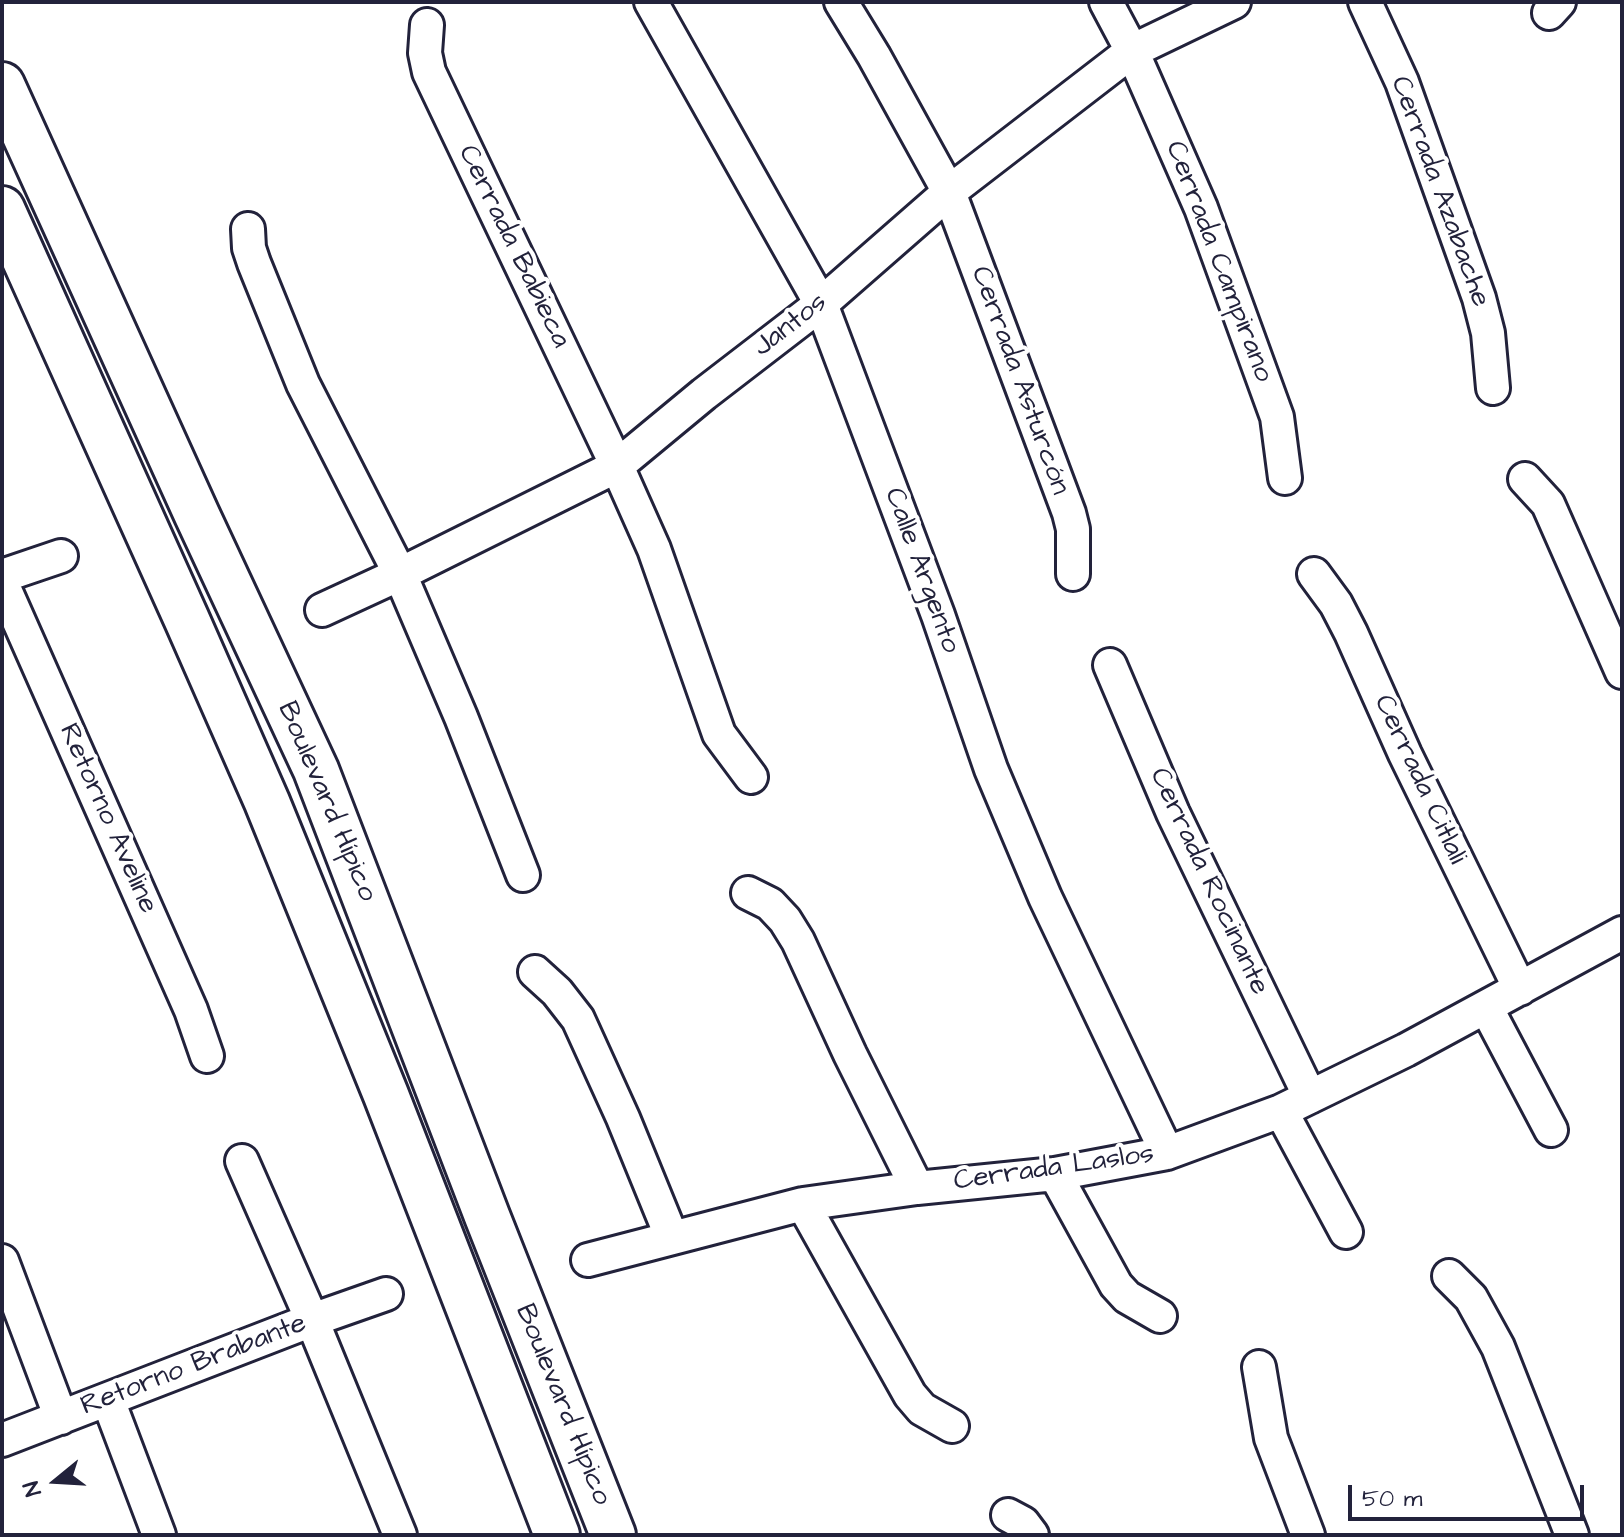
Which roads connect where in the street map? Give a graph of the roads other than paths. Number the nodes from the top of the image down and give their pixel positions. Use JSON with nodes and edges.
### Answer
{"nodes":[{"id":1,"x":651,"y":2,"type":"edge"},
{"id":2,"x":841,"y":2,"type":"edge"},
{"id":3,"x":1106,"y":2,"type":"edge"},
{"id":4,"x":1234,"y":2,"type":"edge"},
{"id":5,"x":1365,"y":2,"type":"edge"},
{"id":6,"x":427,"y":25,"type":"dead end"},
{"id":7,"x":1132,"y":51,"type":"junction"},
{"id":8,"x":2,"y":85,"type":"edge"},
{"id":9,"x":949,"y":192,"type":"junction"},
{"id":10,"x":2,"y":209,"type":"edge"},
{"id":11,"x":248,"y":229,"type":"dead end"},
{"id":12,"x":821,"y":304,"type":"junction"},
{"id":13,"x":1493,"y":388,"type":"dead end"},
{"id":14,"x":617,"y":466,"type":"junction"},
{"id":15,"x":1285,"y":478,"type":"dead end"},
{"id":16,"x":1525,"y":479,"type":"dead end"},
{"id":17,"x":61,"y":556,"type":"dead end"},
{"id":18,"x":400,"y":574,"type":"junction"},
{"id":19,"x":1073,"y":574,"type":"dead end"},
{"id":20,"x":1314,"y":574,"type":"dead end"},
{"id":21,"x":2,"y":576,"type":"edge"},
{"id":22,"x":2,"y":583,"type":"edge"},
{"id":23,"x":322,"y":610,"type":"dead end"},
{"id":24,"x":1110,"y":665,"type":"dead end"},
{"id":25,"x":1622,"y":672,"type":"edge"},
{"id":26,"x":751,"y":777,"type":"dead end"},
{"id":27,"x":523,"y":875,"type":"dead end"},
{"id":28,"x":748,"y":893,"type":"dead end"},
{"id":29,"x":1622,"y":933,"type":"edge"},
{"id":30,"x":535,"y":972,"type":"dead end"},
{"id":31,"x":1520,"y":989,"type":"junction"},
{"id":32,"x":1486,"y":1007,"type":"junction"},
{"id":33,"x":207,"y":1056,"type":"dead end"},
{"id":34,"x":1310,"y":1097,"type":"junction"},
{"id":35,"x":1281,"y":1111,"type":"junction"},
{"id":36,"x":1551,"y":1130,"type":"dead end"},
{"id":37,"x":1167,"y":1153,"type":"junction"},
{"id":38,"x":242,"y":1161,"type":"dead end"},
{"id":39,"x":1055,"y":1174,"type":"junction"},
{"id":40,"x":917,"y":1188,"type":"junction"},
{"id":41,"x":803,"y":1204,"type":"junction"},
{"id":42,"x":487,"y":1216,"type":"junction"},
{"id":43,"x":1346,"y":1232,"type":"dead end"},
{"id":44,"x":440,"y":1236,"type":"junction"},
{"id":45,"x":672,"y":1238,"type":"junction"},
{"id":46,"x":588,"y":1260,"type":"dead end"},
{"id":47,"x":2,"y":1261,"type":"edge"},
{"id":48,"x":1449,"y":1276,"type":"dead end"},
{"id":49,"x":386,"y":1294,"type":"dead end"},
{"id":50,"x":1160,"y":1316,"type":"dead end"},
{"id":51,"x":312,"y":1320,"type":"junction"},
{"id":52,"x":1259,"y":1367,"type":"dead end"},
{"id":53,"x":108,"y":1400,"type":"junction"},
{"id":54,"x":61,"y":1418,"type":"junction"},
{"id":55,"x":952,"y":1426,"type":"dead end"},
{"id":56,"x":2,"y":1440,"type":"edge"},
{"id":57,"x":159,"y":1535,"type":"edge"},
{"id":58,"x":400,"y":1535,"type":"edge"},
{"id":59,"x":557,"y":1535,"type":"edge"},
{"id":60,"x":613,"y":1535,"type":"edge"},
{"id":61,"x":1308,"y":1535,"type":"edge"},
{"id":62,"x":1572,"y":1535,"type":"edge"}],
"edges":[{"from":1,"to":12,"type":"street","name":"Calle Argento"},
{"from":2,"to":9,"type":"street","name":"Cerrada Asturcón"},
{"from":3,"to":7,"type":"street","name":"Cerrada Campirano"},
{"from":4,"to":7,"type":"street","name":"Jantos"},
{"from":5,"to":13,"type":"street","name":"Cerrada Azabache"},
{"from":6,"to":14,"type":"street","name":"Cerrada Babieca"},
{"from":7,"to":9,"type":"street","name":"Jantos"},
{"from":7,"to":15,"type":"street","name":"Cerrada Campirano"},
{"from":8,"to":42,"type":"street","name":"Boulevard Hípico"},
{"from":9,"to":12,"type":"street","name":"Jantos"},
{"from":9,"to":19,"type":"street","name":"Cerrada Asturcón"},
{"from":10,"to":44,"type":"street","name":"Boulevard Hípico"},
{"from":11,"to":18,"type":"street"},
{"from":12,"to":14,"type":"street","name":"Jantos"},
{"from":12,"to":37,"type":"street","name":"Calle Argento"},
{"from":14,"to":18,"type":"street","name":"Jantos"},
{"from":14,"to":26,"type":"street","name":"Cerrada Babieca"},
{"from":16,"to":25,"type":"street"},
{"from":17,"to":21,"type":"street"},
{"from":18,"to":23,"type":"street","name":"Jantos"},
{"from":18,"to":27,"type":"street"},
{"from":20,"to":31,"type":"street","name":"Cerrada Citlali"},
{"from":22,"to":33,"type":"street","name":"Retorno Aveline"},
{"from":24,"to":34,"type":"street","name":"Cerrada Rocinante"},
{"from":28,"to":40,"type":"street"},
{"from":29,"to":31,"type":"street","name":"Cerrada Laslos"},
{"from":30,"to":45,"type":"street"},
{"from":31,"to":32,"type":"street","name":"Cerrada Laslos"},
{"from":32,"to":34,"type":"street","name":"Cerrada Laslos"},
{"from":32,"to":36,"type":"street"},
{"from":34,"to":35,"type":"street","name":"Cerrada Laslos"},
{"from":35,"to":37,"type":"street","name":"Cerrada Laslos"},
{"from":35,"to":43,"type":"street"},
{"from":37,"to":39,"type":"street","name":"Cerrada Laslos"},
{"from":38,"to":51,"type":"street"},
{"from":39,"to":40,"type":"street","name":"Cerrada Laslos"},
{"from":39,"to":50,"type":"street"},
{"from":40,"to":41,"type":"street","name":"Cerrada Laslos"},
{"from":41,"to":45,"type":"street","name":"Cerrada Laslos"},
{"from":41,"to":55,"type":"street"},
{"from":42,"to":44,"type":"street"},
{"from":42,"to":60,"type":"street","name":"Boulevard Hípico"},
{"from":44,"to":59,"type":"street","name":"Boulevard Hípico"},
{"from":45,"to":46,"type":"street","name":"Cerrada Laslos"},
{"from":47,"to":54,"type":"street"},
{"from":48,"to":62,"type":"street"},
{"from":49,"to":51,"type":"street","name":"Retorno Brabante"},
{"from":51,"to":53,"type":"street","name":"Retorno Brabante"},
{"from":51,"to":58,"type":"street"},
{"from":52,"to":61,"type":"street"},
{"from":53,"to":54,"type":"street","name":"Retorno Brabante"},
{"from":53,"to":57,"type":"street"},
{"from":54,"to":56,"type":"street","name":"Retorno Brabante"}]}
